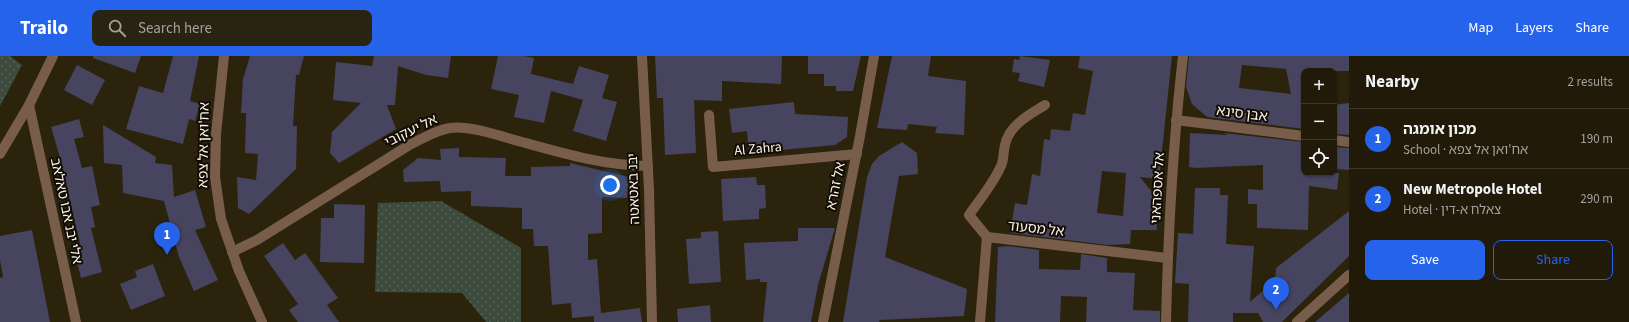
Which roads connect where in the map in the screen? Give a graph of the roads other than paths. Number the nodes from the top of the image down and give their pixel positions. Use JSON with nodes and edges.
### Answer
{"nodes":[{"id":1,"x":53,"y":56,"type":"edge"},
{"id":2,"x":224,"y":56,"type":"edge"},
{"id":3,"x":642,"y":56,"type":"edge"},
{"id":4,"x":874,"y":56,"type":"edge"},
{"id":5,"x":1183,"y":56,"type":"edge"},
{"id":6,"x":29,"y":105,"type":"junction"},
{"id":7,"x":1045,"y":105,"type":"dead end"},
{"id":8,"x":709,"y":115,"type":"dead end"},
{"id":9,"x":1176,"y":120,"type":"junction"},
{"id":10,"x":1301,"y":136,"type":"edge"},
{"id":11,"x":1337,"y":140,"type":"edge"},
{"id":12,"x":1349,"y":142,"type":"edge"},
{"id":13,"x":0,"y":154,"type":"edge"},
{"id":14,"x":857,"y":154,"type":"junction"},
{"id":15,"x":648,"y":166,"type":"junction"},
{"id":16,"x":987,"y":237,"type":"junction"},
{"id":17,"x":232,"y":252,"type":"junction"},
{"id":18,"x":1167,"y":258,"type":"junction"},
{"id":19,"x":1349,"y":274,"type":"edge"},
{"id":20,"x":76,"y":322,"type":"edge"},
{"id":21,"x":262,"y":322,"type":"edge"},
{"id":22,"x":652,"y":322,"type":"edge"},
{"id":23,"x":823,"y":322,"type":"edge"},
{"id":24,"x":980,"y":322,"type":"edge"},
{"id":25,"x":1166,"y":322,"type":"edge"},
{"id":26,"x":1297,"y":322,"type":"edge"}],
"edges":[{"from":1,"to":6,"type":"street"},
{"from":2,"to":17,"type":"street","name":"אח'ואן אל צפא"},
{"from":3,"to":15,"type":"street","name":"יבנ באטאטה"},
{"from":4,"to":14,"type":"street","name":"אל זהרא"},
{"from":5,"to":9,"type":"street","name":"אל אספהאני"},
{"from":6,"to":13,"type":"street"},
{"from":6,"to":20,"type":"street","name":"אלי יבנ אבו טאלאב"},
{"from":7,"to":16,"type":"street"},
{"from":8,"to":14,"type":"street","name":"Al Zahra"},
{"from":9,"to":10,"type":"street","name":"אבן סינא"},
{"from":9,"to":18,"type":"street","name":"אל אספהאני"},
{"from":11,"to":12,"type":"street"},
{"from":14,"to":23,"type":"street","name":"אל זהרא"},
{"from":15,"to":17,"type":"street","name":"אל יעקובי"},
{"from":15,"to":22,"type":"street","name":"יבנ באטאטה"},
{"from":16,"to":18,"type":"street","name":"אל מסעוד"},
{"from":16,"to":24,"type":"street","name":"אל מסעוד"},
{"from":17,"to":21,"type":"street","name":"אח'ואן אל צפא"},
{"from":18,"to":25,"type":"street","name":"אל אספהאני"},
{"from":19,"to":26,"type":"street"}]}
